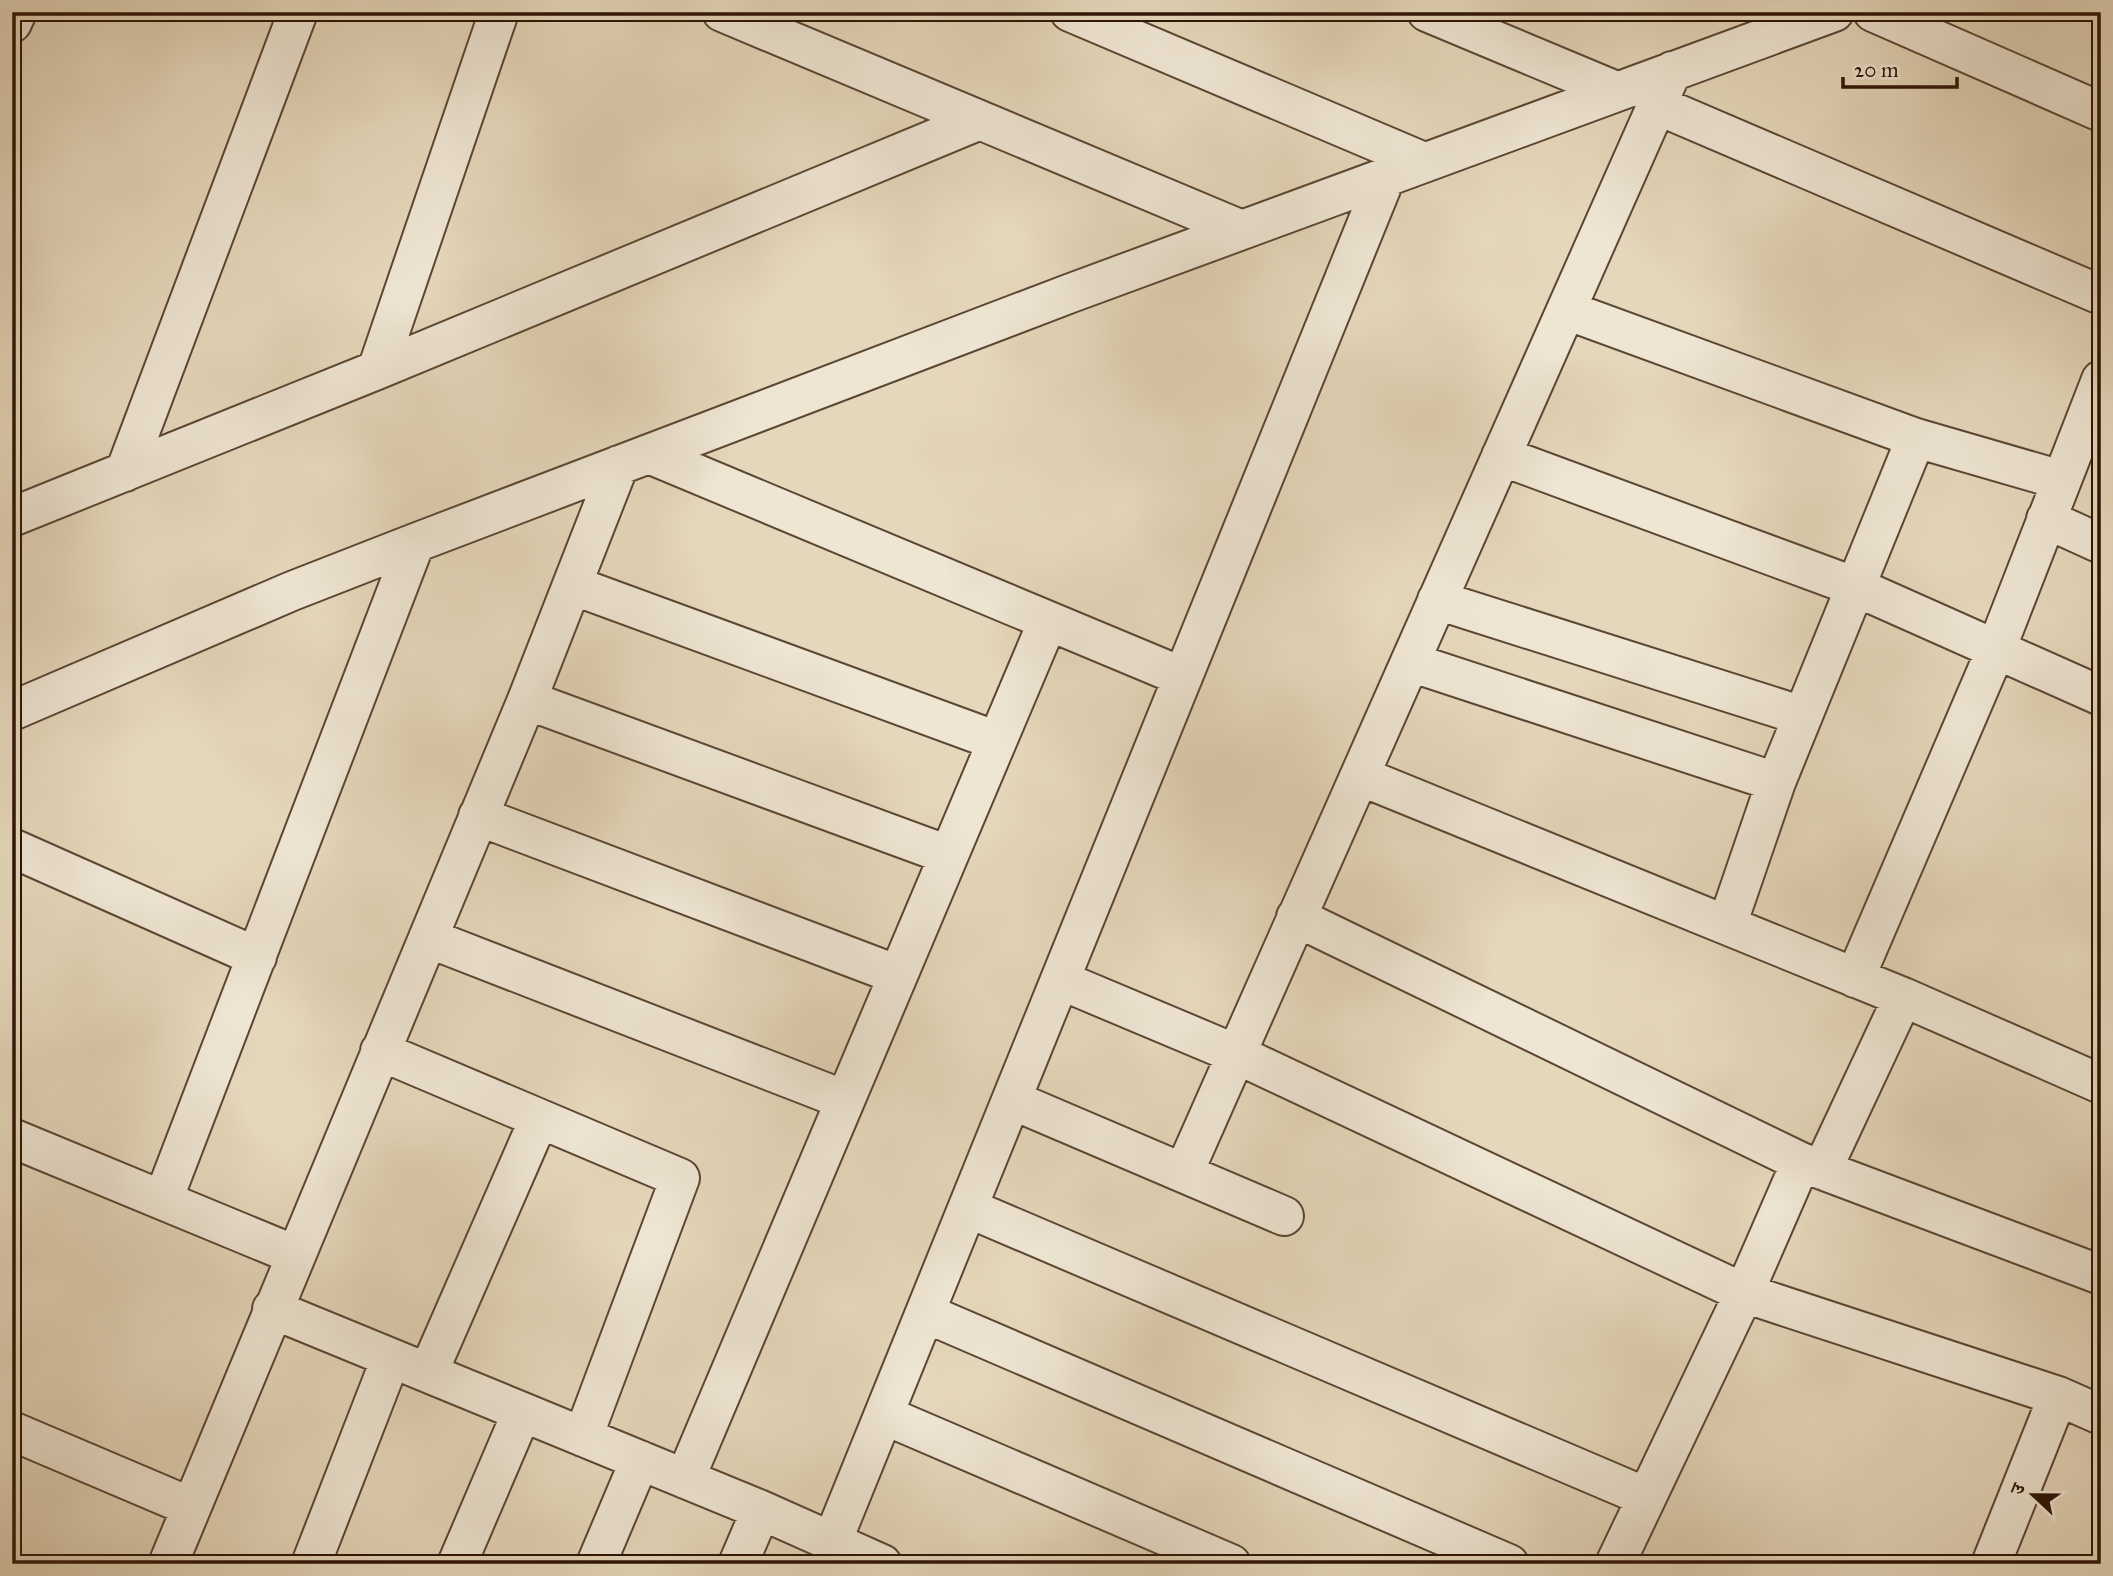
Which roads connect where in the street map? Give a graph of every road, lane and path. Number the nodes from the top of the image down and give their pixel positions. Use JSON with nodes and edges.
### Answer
{"nodes":[{"id":1,"x":17,"y":12,"type":"edge"},
{"id":2,"x":298,"y":12,"type":"edge"},
{"id":3,"x":499,"y":12,"type":"edge"},
{"id":4,"x":722,"y":12,"type":"edge"},
{"id":5,"x":1070,"y":12,"type":"edge"},
{"id":6,"x":1427,"y":12,"type":"edge"},
{"id":7,"x":1835,"y":12,"type":"edge"},
{"id":8,"x":1872,"y":12,"type":"edge"},
{"id":9,"x":12,"y":23,"type":"edge"},
{"id":10,"x":1664,"y":88,"type":"junction"},
{"id":11,"x":1616,"y":91,"type":"junction"},
{"id":12,"x":2101,"y":112,"type":"edge"},
{"id":13,"x":980,"y":120,"type":"junction"},
{"id":14,"x":1423,"y":162,"type":"junction"},
{"id":15,"x":1386,"y":176,"type":"junction"},
{"id":16,"x":1242,"y":230,"type":"junction"},
{"id":17,"x":2101,"y":295,"type":"edge"},
{"id":18,"x":1566,"y":310,"type":"junction"},
{"id":19,"x":377,"y":370,"type":"junction"},
{"id":20,"x":2101,"y":380,"type":"edge"},
{"id":21,"x":1916,"y":438,"type":"junction"},
{"id":22,"x":1501,"y":456,"type":"junction"},
{"id":23,"x":634,"y":459,"type":"junction"},
{"id":24,"x":125,"y":472,"type":"junction"},
{"id":25,"x":2061,"y":480,"type":"junction"},
{"id":26,"x":12,"y":517,"type":"edge"},
{"id":27,"x":2046,"y":519,"type":"junction"},
{"id":28,"x":415,"y":543,"type":"junction"},
{"id":29,"x":2101,"y":544,"type":"edge"},
{"id":30,"x":572,"y":585,"type":"junction"},
{"id":31,"x":1856,"y":587,"type":"junction"},
{"id":32,"x":1437,"y":600,"type":"junction"},
{"id":33,"x":1048,"y":621,"type":"junction"},
{"id":34,"x":1997,"y":647,"type":"junction"},
{"id":35,"x":1410,"y":662,"type":"junction"},
{"id":36,"x":1183,"y":677,"type":"junction"},
{"id":37,"x":2101,"y":696,"type":"edge"},
{"id":38,"x":527,"y":700,"type":"junction"},
{"id":39,"x":12,"y":711,"type":"edge"},
{"id":40,"x":1803,"y":716,"type":"junction"},
{"id":41,"x":997,"y":741,"type":"junction"},
{"id":42,"x":1360,"y":776,"type":"junction"},
{"id":43,"x":1776,"y":782,"type":"junction"},
{"id":44,"x":478,"y":816,"type":"junction"},
{"id":45,"x":12,"y":849,"type":"edge"},
{"id":46,"x":948,"y":855,"type":"junction"},
{"id":47,"x":1296,"y":917,"type":"junction"},
{"id":48,"x":1727,"y":925,"type":"junction"},
{"id":49,"x":428,"y":938,"type":"junction"},
{"id":50,"x":257,"y":957,"type":"junction"},
{"id":51,"x":898,"y":975,"type":"junction"},
{"id":52,"x":1855,"y":978,"type":"junction"},
{"id":53,"x":1060,"y":980,"type":"junction"},
{"id":54,"x":1903,"y":997,"type":"junction"},
{"id":55,"x":380,"y":1051,"type":"junction"},
{"id":56,"x":1237,"y":1054,"type":"junction"},
{"id":57,"x":2098,"y":1074,"type":"edge"},
{"id":58,"x":845,"y":1100,"type":"junction"},
{"id":59,"x":1012,"y":1100,"type":"junction"},
{"id":60,"x":539,"y":1119,"type":"junction"},
{"id":61,"x":12,"y":1138,"type":"edge"},
{"id":62,"x":1811,"y":1166,"type":"junction"},
{"id":63,"x":1184,"y":1172,"type":"junction"},
{"id":64,"x":163,"y":1200,"type":"junction"},
{"id":65,"x":968,"y":1209,"type":"junction"},
{"id":66,"x":1284,"y":1216,"type":"dead end"},
{"id":67,"x":295,"y":1255,"type":"junction"},
{"id":68,"x":2101,"y":1275,"type":"edge"},
{"id":69,"x":1744,"y":1293,"type":"junction"},
{"id":70,"x":272,"y":1308,"type":"junction"},
{"id":71,"x":925,"y":1313,"type":"junction"},
{"id":72,"x":391,"y":1358,"type":"junction"},
{"id":73,"x":428,"y":1373,"type":"junction"},
{"id":74,"x":2058,"y":1396,"type":"junction"},
{"id":75,"x":522,"y":1412,"type":"junction"},
{"id":76,"x":884,"y":1415,"type":"junction"},
{"id":77,"x":2101,"y":1415,"type":"edge"},
{"id":78,"x":12,"y":1431,"type":"edge"},
{"id":79,"x":583,"y":1437,"type":"junction"},
{"id":80,"x":640,"y":1460,"type":"junction"},
{"id":81,"x":685,"y":1479,"type":"junction"},
{"id":82,"x":1646,"y":1496,"type":"junction"},
{"id":83,"x":191,"y":1507,"type":"junction"},
{"id":84,"x":761,"y":1510,"type":"junction"},
{"id":85,"x":832,"y":1542,"type":"junction"},
{"id":86,"x":1625,"y":1561,"type":"edge"},
{"id":87,"x":168,"y":1564,"type":"edge"},
{"id":88,"x":312,"y":1564,"type":"edge"},
{"id":89,"x":457,"y":1564,"type":"edge"},
{"id":90,"x":596,"y":1564,"type":"edge"},
{"id":91,"x":738,"y":1564,"type":"edge"},
{"id":92,"x":882,"y":1564,"type":"edge"},
{"id":93,"x":1231,"y":1564,"type":"edge"},
{"id":94,"x":1509,"y":1564,"type":"edge"},
{"id":95,"x":1991,"y":1564,"type":"edge"}],
"edges":[{"from":1,"to":9,"type":"street"},
{"from":2,"to":24,"type":"street"},
{"from":3,"to":19,"type":"street"},
{"from":4,"to":13,"type":"street"},
{"from":5,"to":14,"type":"street"},
{"from":6,"to":11,"type":"street"},
{"from":7,"to":10,"type":"street"},
{"from":8,"to":12,"type":"street"},
{"from":10,"to":11,"type":"street"},
{"from":10,"to":17,"type":"street"},
{"from":10,"to":18,"type":"street"},
{"from":11,"to":14,"type":"street"},
{"from":13,"to":16,"type":"street"},
{"from":13,"to":19,"type":"street"},
{"from":14,"to":15,"type":"street"},
{"from":15,"to":16,"type":"street"},
{"from":15,"to":36,"type":"street"},
{"from":16,"to":23,"type":"street"},
{"from":18,"to":21,"type":"street"},
{"from":18,"to":22,"type":"street"},
{"from":19,"to":24,"type":"street"},
{"from":20,"to":25,"type":"street"},
{"from":21,"to":25,"type":"street"},
{"from":21,"to":31,"type":"street"},
{"from":22,"to":31,"type":"street"},
{"from":22,"to":32,"type":"street"},
{"from":23,"to":28,"type":"street"},
{"from":23,"to":30,"type":"street"},
{"from":23,"to":33,"type":"street"},
{"from":24,"to":26,"type":"street"},
{"from":25,"to":27,"type":"street"},
{"from":27,"to":29,"type":"street"},
{"from":27,"to":34,"type":"street"},
{"from":28,"to":39,"type":"street"},
{"from":28,"to":50,"type":"street"},
{"from":30,"to":38,"type":"street"},
{"from":30,"to":41,"type":"street"},
{"from":31,"to":34,"type":"street"},
{"from":31,"to":40,"type":"street"},
{"from":32,"to":35,"type":"street"},
{"from":32,"to":40,"type":"street"},
{"from":33,"to":36,"type":"street"},
{"from":33,"to":41,"type":"street"},
{"from":34,"to":37,"type":"street"},
{"from":34,"to":52,"type":"street"},
{"from":35,"to":42,"type":"street"},
{"from":35,"to":43,"type":"street"},
{"from":36,"to":53,"type":"street"},
{"from":38,"to":44,"type":"street"},
{"from":38,"to":46,"type":"street"},
{"from":40,"to":43,"type":"street"},
{"from":41,"to":46,"type":"street"},
{"from":42,"to":47,"type":"street"},
{"from":42,"to":48,"type":"street"},
{"from":43,"to":48,"type":"street"},
{"from":44,"to":49,"type":"street"},
{"from":44,"to":51,"type":"street"},
{"from":45,"to":50,"type":"street"},
{"from":46,"to":51,"type":"street"},
{"from":47,"to":56,"type":"street"},
{"from":47,"to":62,"type":"street"},
{"from":48,"to":52,"type":"street"},
{"from":49,"to":55,"type":"street"},
{"from":49,"to":58,"type":"street"},
{"from":50,"to":64,"type":"street"},
{"from":51,"to":58,"type":"street"},
{"from":52,"to":54,"type":"street"},
{"from":53,"to":56,"type":"street"},
{"from":53,"to":59,"type":"street"},
{"from":54,"to":57,"type":"street"},
{"from":54,"to":62,"type":"street"},
{"from":55,"to":60,"type":"street"},
{"from":55,"to":67,"type":"street"},
{"from":56,"to":63,"type":"street"},
{"from":56,"to":69,"type":"street"},
{"from":58,"to":81,"type":"street"},
{"from":59,"to":63,"type":"street"},
{"from":59,"to":65,"type":"street"},
{"from":60,"to":73,"type":"street"},
{"from":60,"to":79,"type":"street"},
{"from":61,"to":64,"type":"street"},
{"from":62,"to":68,"type":"street"},
{"from":62,"to":69,"type":"street"},
{"from":63,"to":66,"type":"street"},
{"from":64,"to":67,"type":"street"},
{"from":65,"to":71,"type":"street"},
{"from":65,"to":82,"type":"street"},
{"from":67,"to":70,"type":"street"},
{"from":69,"to":74,"type":"street"},
{"from":69,"to":82,"type":"street"},
{"from":70,"to":72,"type":"street"},
{"from":70,"to":83,"type":"street"},
{"from":71,"to":76,"type":"street"},
{"from":71,"to":94,"type":"street"},
{"from":72,"to":73,"type":"street"},
{"from":72,"to":88,"type":"street"},
{"from":73,"to":75,"type":"street"},
{"from":74,"to":77,"type":"street"},
{"from":74,"to":95,"type":"street"},
{"from":75,"to":79,"type":"street"},
{"from":75,"to":89,"type":"street"},
{"from":76,"to":85,"type":"street"},
{"from":76,"to":93,"type":"street"},
{"from":78,"to":83,"type":"street"},
{"from":79,"to":80,"type":"street"},
{"from":80,"to":81,"type":"street"},
{"from":80,"to":90,"type":"street"},
{"from":81,"to":84,"type":"street"},
{"from":82,"to":86,"type":"street"},
{"from":83,"to":87,"type":"street"},
{"from":84,"to":85,"type":"street"},
{"from":84,"to":91,"type":"street"},
{"from":85,"to":92,"type":"street"}]}
